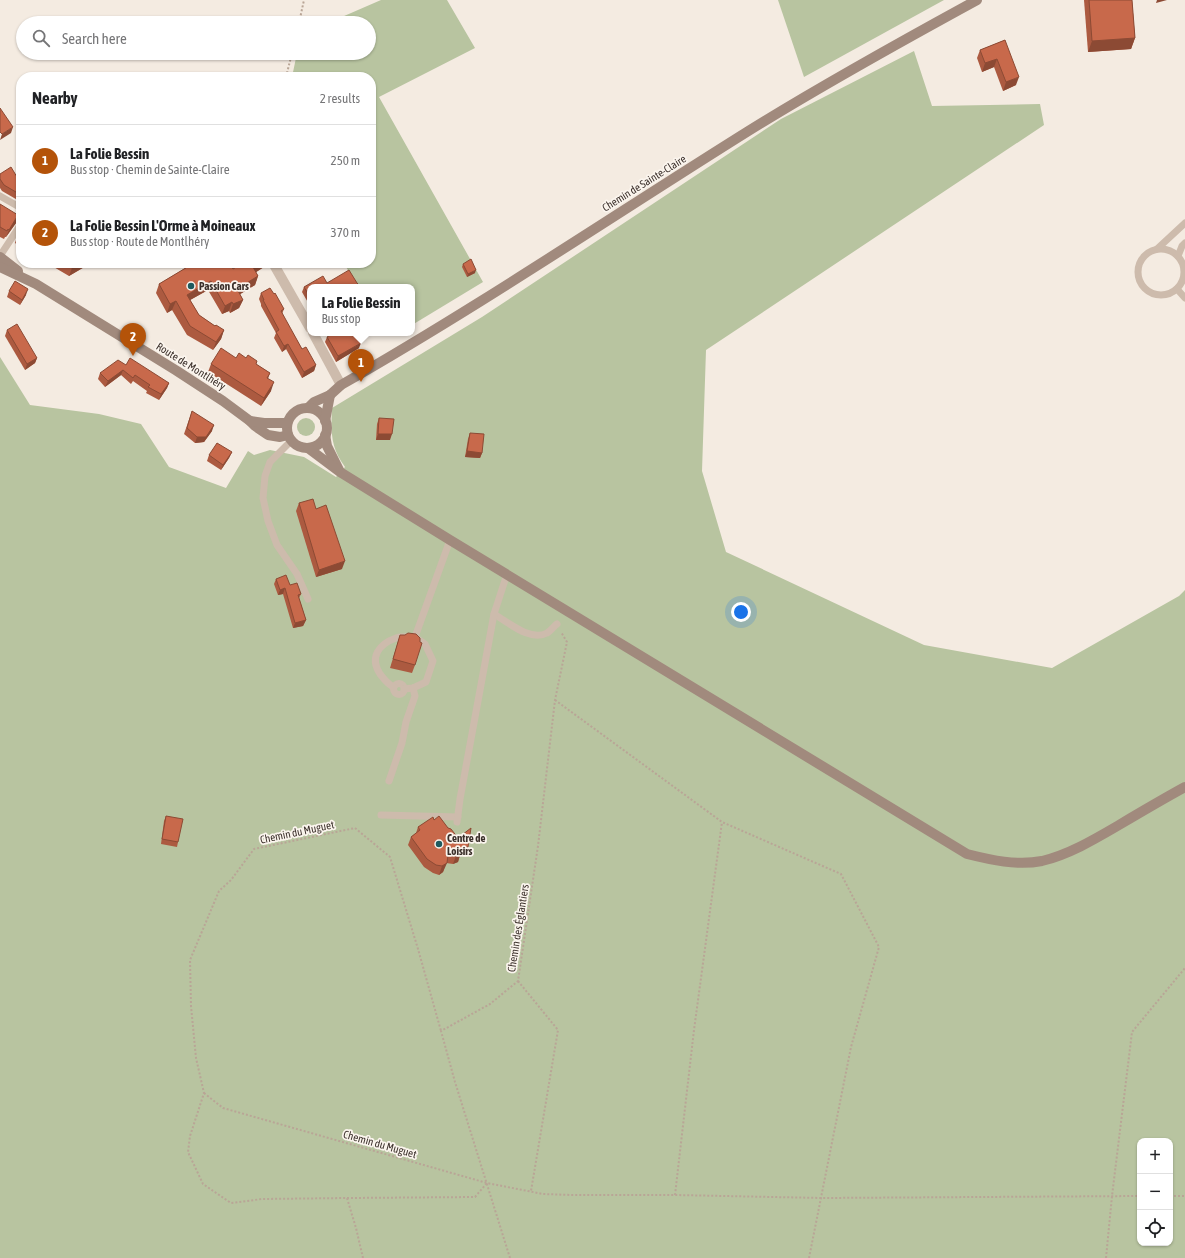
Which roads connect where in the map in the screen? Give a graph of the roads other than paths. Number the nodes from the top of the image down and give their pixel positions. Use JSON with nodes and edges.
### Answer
{"nodes":[{"id":1,"x":977,"y":0,"type":"edge"},
{"id":2,"x":0,"y":196,"type":"edge"},
{"id":3,"x":16,"y":205,"type":"edge"},
{"id":4,"x":1185,"y":223,"type":"edge"},
{"id":5,"x":16,"y":232,"type":"edge"},
{"id":6,"x":1185,"y":243,"type":"edge"},
{"id":7,"x":1157,"y":249,"type":"junction"},
{"id":8,"x":0,"y":256,"type":"edge"},
{"id":9,"x":1178,"y":256,"type":"junction"},
{"id":10,"x":0,"y":267,"type":"edge"},
{"id":11,"x":275,"y":268,"type":"edge"},
{"id":12,"x":36,"y":284,"type":"junction"},
{"id":13,"x":1177,"y":290,"type":"junction"},
{"id":14,"x":1185,"y":298,"type":"edge"},
{"id":15,"x":307,"y":323,"type":"edge"},
{"id":16,"x":315,"y":336,"type":"edge"},
{"id":17,"x":341,"y":385,"type":"junction"},
{"id":18,"x":330,"y":395,"type":"junction"},
{"id":19,"x":308,"y":408,"type":"junction"},
{"id":20,"x":250,"y":421,"type":"junction"},
{"id":21,"x":325,"y":421,"type":"junction"},
{"id":22,"x":287,"y":423,"type":"junction"},
{"id":23,"x":325,"y":435,"type":"junction"},
{"id":24,"x":290,"y":438,"type":"junction"},
{"id":25,"x":308,"y":448,"type":"junction"},
{"id":26,"x":340,"y":472,"type":"junction"},
{"id":27,"x":450,"y":540,"type":"junction"},
{"id":28,"x":507,"y":574,"type":"junction"},
{"id":29,"x":308,"y":599,"type":"dead end"},
{"id":30,"x":494,"y":614,"type":"junction"},
{"id":31,"x":557,"y":624,"type":"road end"},
{"id":32,"x":415,"y":637,"type":"junction"},
{"id":33,"x":413,"y":688,"type":"junction"},
{"id":34,"x":389,"y":781,"type":"dead end"},
{"id":35,"x":1185,"y":786,"type":"edge"},
{"id":36,"x":381,"y":815,"type":"dead end"}],
"edges":[{"from":1,"to":17,"type":"main road","name":"Chemin de Sainte-Claire"},
{"from":2,"to":3,"type":"lane"},
{"from":4,"to":7,"type":"lane"},
{"from":5,"to":8,"type":"lane"},
{"from":6,"to":9,"type":"lane"},
{"from":7,"to":9,"type":"lane"},
{"from":7,"to":13,"type":"lane"},
{"from":8,"to":12,"type":"main road","name":"Route de Montlhéry"},
{"from":9,"to":13,"type":"lane"},
{"from":10,"to":12,"type":"main road","name":"Route de Montlhéry"},
{"from":11,"to":15,"type":"street"},
{"from":12,"to":20,"type":"main road","name":"Route de Montlhéry"},
{"from":13,"to":14,"type":"lane"},
{"from":16,"to":17,"type":"street"},
{"from":17,"to":18,"type":"main road","name":"Chemin de Sainte-Claire"},
{"from":18,"to":19,"type":"main road","name":"Chemin de Sainte-Claire"},
{"from":18,"to":21,"type":"main road"},
{"from":19,"to":21,"type":"main road"},
{"from":19,"to":22,"type":"main road"},
{"from":20,"to":22,"type":"main road"},
{"from":20,"to":24,"type":"main road","name":"Route de Montlhéry"},
{"from":21,"to":23,"type":"main road"},
{"from":22,"to":24,"type":"main road"},
{"from":23,"to":25,"type":"main road"},
{"from":23,"to":26,"type":"main road"},
{"from":24,"to":25,"type":"main road"},
{"from":24,"to":29,"type":"lane"},
{"from":25,"to":26,"type":"main road"},
{"from":26,"to":27,"type":"main road"},
{"from":27,"to":28,"type":"main road"},
{"from":27,"to":32,"type":"lane"},
{"from":28,"to":30,"type":"lane"},
{"from":28,"to":35,"type":"main road"},
{"from":30,"to":31,"type":"lane"},
{"from":30,"to":36,"type":"lane"},
{"from":32,"to":33,"type":"lane"},
{"from":32,"to":33,"type":"lane"},
{"from":33,"to":34,"type":"lane"}]}
